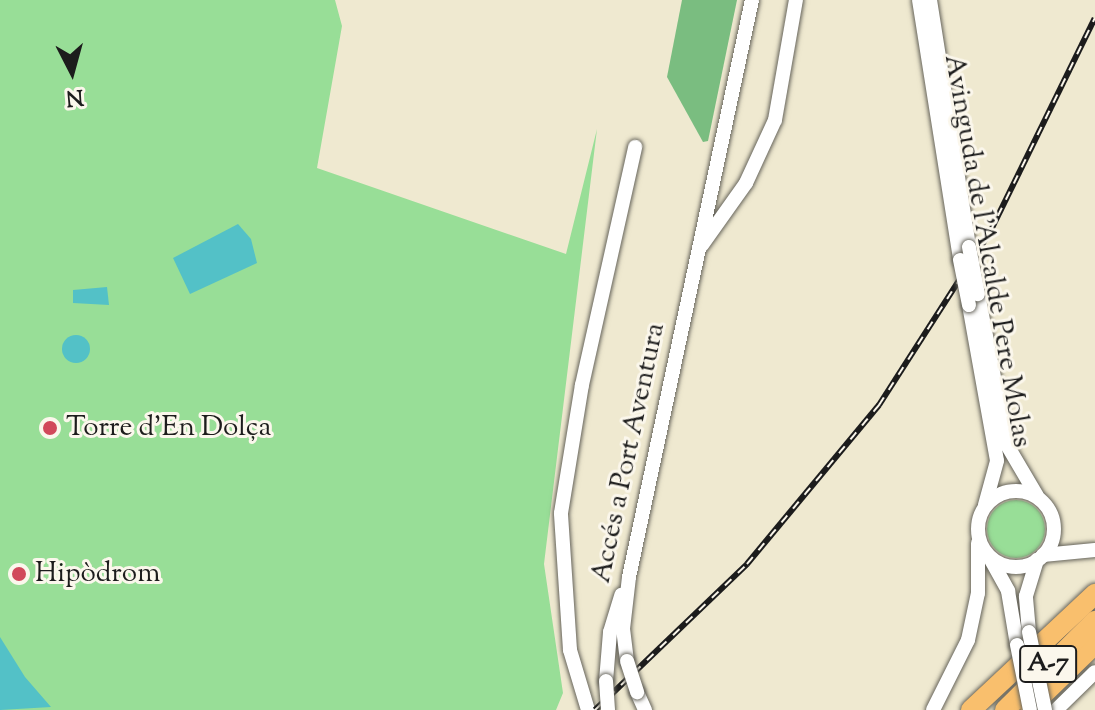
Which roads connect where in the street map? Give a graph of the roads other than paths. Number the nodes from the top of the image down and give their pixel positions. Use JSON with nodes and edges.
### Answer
{"nodes":[{"id":1,"x":752,"y":0,"type":"edge"},
{"id":2,"x":796,"y":0,"type":"edge"},
{"id":3,"x":919,"y":0,"type":"edge"},
{"id":4,"x":930,"y":0,"type":"edge"},
{"id":5,"x":635,"y":147,"type":"dead end"},
{"id":6,"x":697,"y":257,"type":"junction"},
{"id":7,"x":973,"y":300,"type":"junction"},
{"id":8,"x":1040,"y":499,"type":"junction"},
{"id":9,"x":983,"y":509,"type":"junction"},
{"id":10,"x":978,"y":530,"type":"junction"},
{"id":11,"x":1053,"y":534,"type":"junction"},
{"id":12,"x":1095,"y":550,"type":"edge"},
{"id":13,"x":988,"y":554,"type":"junction"},
{"id":14,"x":1065,"y":554,"type":"junction"},
{"id":15,"x":1040,"y":558,"type":"junction"},
{"id":16,"x":629,"y":577,"type":"junction"},
{"id":17,"x":1095,"y":594,"type":"edge"},
{"id":18,"x":1095,"y":621,"type":"edge"},
{"id":19,"x":1095,"y":644,"type":"edge"},
{"id":20,"x":1095,"y":672,"type":"edge"},
{"id":21,"x":586,"y":705,"type":"edge"},
{"id":22,"x":608,"y":710,"type":"edge"},
{"id":23,"x":645,"y":710,"type":"edge"},
{"id":24,"x":933,"y":710,"type":"edge"},
{"id":25,"x":971,"y":710,"type":"edge"},
{"id":26,"x":1005,"y":710,"type":"edge"},
{"id":27,"x":1028,"y":710,"type":"edge"},
{"id":28,"x":1045,"y":710,"type":"edge"},
{"id":29,"x":1056,"y":710,"type":"edge"}],
"edges":[{"from":1,"to":6,"type":"street","name":"Accés a Port Aventura"},
{"from":2,"to":6,"type":"street","name":"Accés a Port Aventura"},
{"from":3,"to":7,"type":"street","name":"Avinguda de l'Alcalde Pere Molas","bridge":true},
{"from":4,"to":7,"type":"street","name":"Avinguda de l'Alcalde Pere Molas","bridge":true},
{"from":5,"to":21,"type":"street"},
{"from":6,"to":16,"type":"street","name":"Accés a Port Aventura"},
{"from":7,"to":8,"type":"street","name":"Avinguda de l'Alcalde Pere Molas"},
{"from":7,"to":9,"type":"street","name":"Avinguda de l'Alcalde Pere Molas"},
{"from":8,"to":9,"type":"street"},
{"from":8,"to":11,"type":"street"},
{"from":9,"to":10,"type":"street"},
{"from":10,"to":13,"type":"street"},
{"from":10,"to":24,"type":"street"},
{"from":11,"to":14,"type":"street"},
{"from":11,"to":15,"type":"street"},
{"from":12,"to":14,"type":"street"},
{"from":13,"to":15,"type":"street"},
{"from":13,"to":27,"type":"street","bridge":true},
{"from":14,"to":15,"type":"street"},
{"from":15,"to":28,"type":"street","bridge":true},
{"from":16,"to":22,"type":"street","bridge":true},
{"from":16,"to":23,"type":"street","name":"Accés a Port Aventura","bridge":true},
{"from":17,"to":25,"type":"highway"},
{"from":18,"to":26,"type":"highway","number":"A-7"},
{"from":19,"to":27,"type":"highway","number":"A-7"},
{"from":20,"to":29,"type":"street"}]}
